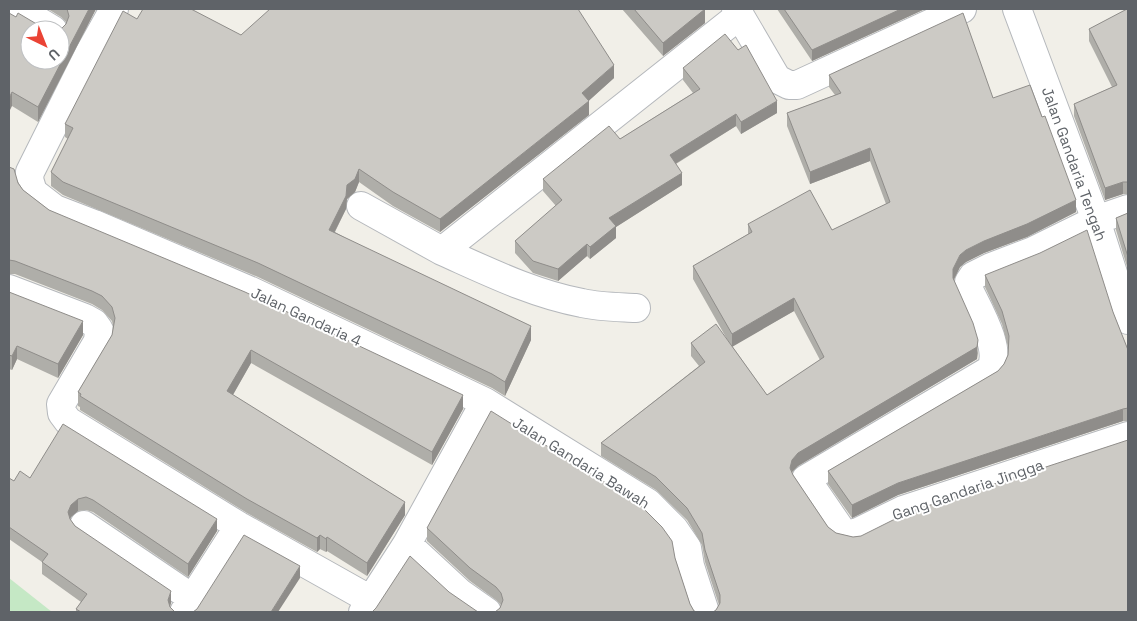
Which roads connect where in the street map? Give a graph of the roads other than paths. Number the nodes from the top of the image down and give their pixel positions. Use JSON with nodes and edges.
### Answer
{"nodes":[{"id":1,"x":18,"y":9,"type":"edge"},
{"id":2,"x":114,"y":9,"type":"edge"},
{"id":3,"x":962,"y":9,"type":"edge"},
{"id":4,"x":1023,"y":11,"type":"edge"},
{"id":5,"x":738,"y":12,"type":"edge"},
{"id":6,"x":36,"y":20,"type":"edge"},
{"id":7,"x":70,"y":44,"type":"edge"},
{"id":8,"x":86,"y":59,"type":"junction"},
{"id":9,"x":361,"y":206,"type":"dead end"},
{"id":10,"x":1128,"y":209,"type":"edge"},
{"id":11,"x":1096,"y":220,"type":"junction"},
{"id":12,"x":442,"y":251,"type":"junction"},
{"id":13,"x":9,"y":289,"type":"edge"},
{"id":14,"x":636,"y":308,"type":"dead end"},
{"id":15,"x":1128,"y":320,"type":"edge"},
{"id":16,"x":485,"y":402,"type":"junction"},
{"id":17,"x":1128,"y":436,"type":"edge"},
{"id":18,"x":84,"y":525,"type":"dead end"},
{"id":19,"x":239,"y":526,"type":"junction"},
{"id":20,"x":407,"y":544,"type":"junction"},
{"id":21,"x":188,"y":605,"type":"edge"},
{"id":22,"x":367,"y":606,"type":"edge"},
{"id":23,"x":487,"y":612,"type":"edge"},
{"id":24,"x":705,"y":612,"type":"edge"}],
"edges":[{"from":1,"to":6,"type":"street"},
{"from":2,"to":8,"type":"street","name":"Jalan Gandaria 4"},
{"from":3,"to":5,"type":"street"},
{"from":4,"to":11,"type":"street","name":"Jalan Gandaria Tengah"},
{"from":5,"to":12,"type":"street"},
{"from":7,"to":8,"type":"street"},
{"from":8,"to":16,"type":"street","name":"Jalan Gandaria 4"},
{"from":9,"to":12,"type":"street"},
{"from":10,"to":11,"type":"street"},
{"from":11,"to":15,"type":"street","name":"Jalan Gandaria Tengah"},
{"from":11,"to":17,"type":"street","name":"Gang Gandaria Jingga"},
{"from":12,"to":14,"type":"street"},
{"from":13,"to":19,"type":"street"},
{"from":16,"to":20,"type":"street"},
{"from":16,"to":24,"type":"street","name":"Jalan Gandaria Bawah"},
{"from":18,"to":21,"type":"street"},
{"from":19,"to":21,"type":"street"},
{"from":19,"to":22,"type":"street"},
{"from":20,"to":22,"type":"street"},
{"from":20,"to":23,"type":"street"}]}
